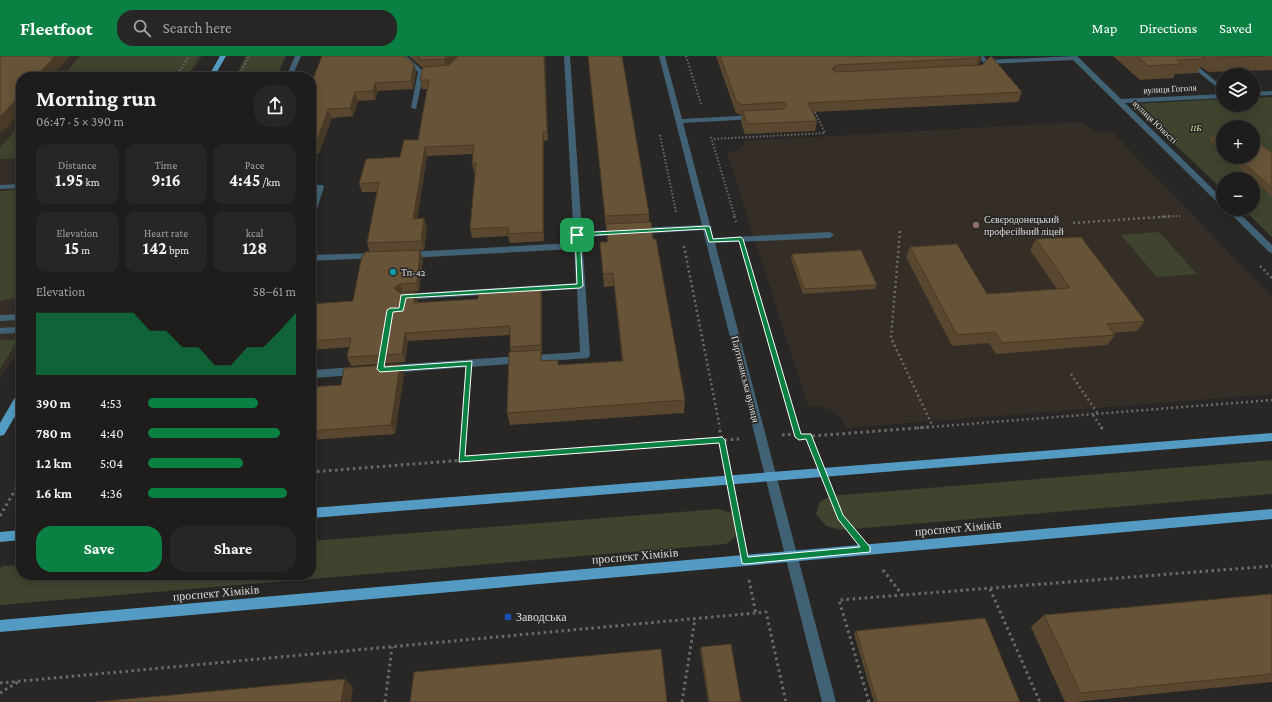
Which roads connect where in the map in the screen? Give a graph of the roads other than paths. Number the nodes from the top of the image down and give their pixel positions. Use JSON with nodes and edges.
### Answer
{"nodes":[{"id":1,"x":223,"y":56,"type":"edge"},
{"id":2,"x":298,"y":56,"type":"edge"},
{"id":3,"x":403,"y":56,"type":"edge"},
{"id":4,"x":567,"y":56,"type":"edge"},
{"id":5,"x":662,"y":56,"type":"edge"},
{"id":6,"x":980,"y":56,"type":"edge"},
{"id":7,"x":1181,"y":56,"type":"edge"},
{"id":8,"x":1074,"y":57,"type":"edge"},
{"id":9,"x":214,"y":72,"type":"edge"},
{"id":10,"x":291,"y":72,"type":"edge"},
{"id":11,"x":1216,"y":84,"type":"edge"},
{"id":12,"x":1272,"y":93,"type":"edge"},
{"id":13,"x":1260,"y":94,"type":"edge"},
{"id":14,"x":1216,"y":96,"type":"edge"},
{"id":15,"x":1119,"y":101,"type":"junction"},
{"id":16,"x":414,"y":108,"type":"dead end"},
{"id":17,"x":766,"y":117,"type":"edge"},
{"id":18,"x":679,"y":121,"type":"junction"},
{"id":19,"x":16,"y":186,"type":"edge"},
{"id":20,"x":0,"y":187,"type":"edge"},
{"id":21,"x":320,"y":187,"type":"dead end"},
{"id":22,"x":1216,"y":196,"type":"edge"},
{"id":23,"x":316,"y":199,"type":"edge"},
{"id":24,"x":1237,"y":216,"type":"edge"},
{"id":25,"x":708,"y":227,"type":"junction"},
{"id":26,"x":577,"y":235,"type":"junction"},
{"id":27,"x":830,"y":235,"type":"dead end"},
{"id":28,"x":711,"y":241,"type":"junction"},
{"id":29,"x":578,"y":246,"type":"junction"},
{"id":30,"x":1271,"y":248,"type":"edge"},
{"id":31,"x":395,"y":255,"type":"edge"},
{"id":32,"x":380,"y":256,"type":"edge"},
{"id":33,"x":316,"y":258,"type":"edge"},
{"id":34,"x":580,"y":286,"type":"junction"},
{"id":35,"x":403,"y":296,"type":"edge"},
{"id":36,"x":16,"y":317,"type":"edge"},
{"id":37,"x":0,"y":318,"type":"edge"},
{"id":38,"x":16,"y":330,"type":"edge"},
{"id":39,"x":0,"y":331,"type":"edge"},
{"id":40,"x":380,"y":369,"type":"edge"},
{"id":41,"x":365,"y":370,"type":"edge"},
{"id":42,"x":316,"y":374,"type":"edge"},
{"id":43,"x":16,"y":405,"type":"edge"},
{"id":44,"x":0,"y":432,"type":"edge"},
{"id":45,"x":1272,"y":437,"type":"edge"},
{"id":46,"x":771,"y":477,"type":"junction"},
{"id":47,"x":316,"y":513,"type":"edge"},
{"id":48,"x":1272,"y":514,"type":"edge"},
{"id":49,"x":16,"y":535,"type":"edge"},
{"id":50,"x":0,"y":537,"type":"edge"},
{"id":51,"x":792,"y":557,"type":"junction"},
{"id":52,"x":0,"y":626,"type":"edge"},
{"id":53,"x":829,"y":702,"type":"edge"}],
"edges":[{"from":1,"to":9,"type":"main road"},
{"from":2,"to":10,"type":"street"},
{"from":3,"to":16,"type":"street"},
{"from":4,"to":26,"type":"street"},
{"from":5,"to":18,"type":"street","name":"Партизанська вулиця"},
{"from":6,"to":8,"type":"street"},
{"from":7,"to":11,"type":"street"},
{"from":8,"to":15,"type":"street","name":"вулиця Юності"},
{"from":12,"to":13,"type":"street"},
{"from":14,"to":15,"type":"street","name":"вулиця Гоголя"},
{"from":15,"to":22,"type":"street","name":"вулиця Юності"},
{"from":17,"to":18,"type":"street"},
{"from":18,"to":25,"type":"street","name":"Партизанська вулиця"},
{"from":19,"to":20,"type":"street"},
{"from":21,"to":23,"type":"street"},
{"from":24,"to":30,"type":"street"},
{"from":25,"to":26,"type":"street"},
{"from":25,"to":28,"type":"street","name":"Партизанська вулиця"},
{"from":26,"to":29,"type":"street"},
{"from":27,"to":28,"type":"street"},
{"from":28,"to":46,"type":"street","name":"Партизанська вулиця"},
{"from":29,"to":31,"type":"street"},
{"from":29,"to":34,"type":"street"},
{"from":32,"to":33,"type":"street"},
{"from":34,"to":35,"type":"street"},
{"from":34,"to":40,"type":"street"},
{"from":36,"to":37,"type":"street"},
{"from":38,"to":39,"type":"street"},
{"from":41,"to":42,"type":"street"},
{"from":43,"to":44,"type":"main road"},
{"from":45,"to":46,"type":"main road"},
{"from":46,"to":47,"type":"main road"},
{"from":46,"to":51,"type":"street","name":"Партизанська вулиця"},
{"from":48,"to":51,"type":"main road","name":"проспект Хіміків"},
{"from":49,"to":50,"type":"main road"},
{"from":51,"to":52,"type":"main road","name":"проспект Хіміків"},
{"from":51,"to":53,"type":"street","name":"Партизанська вулиця"}]}
